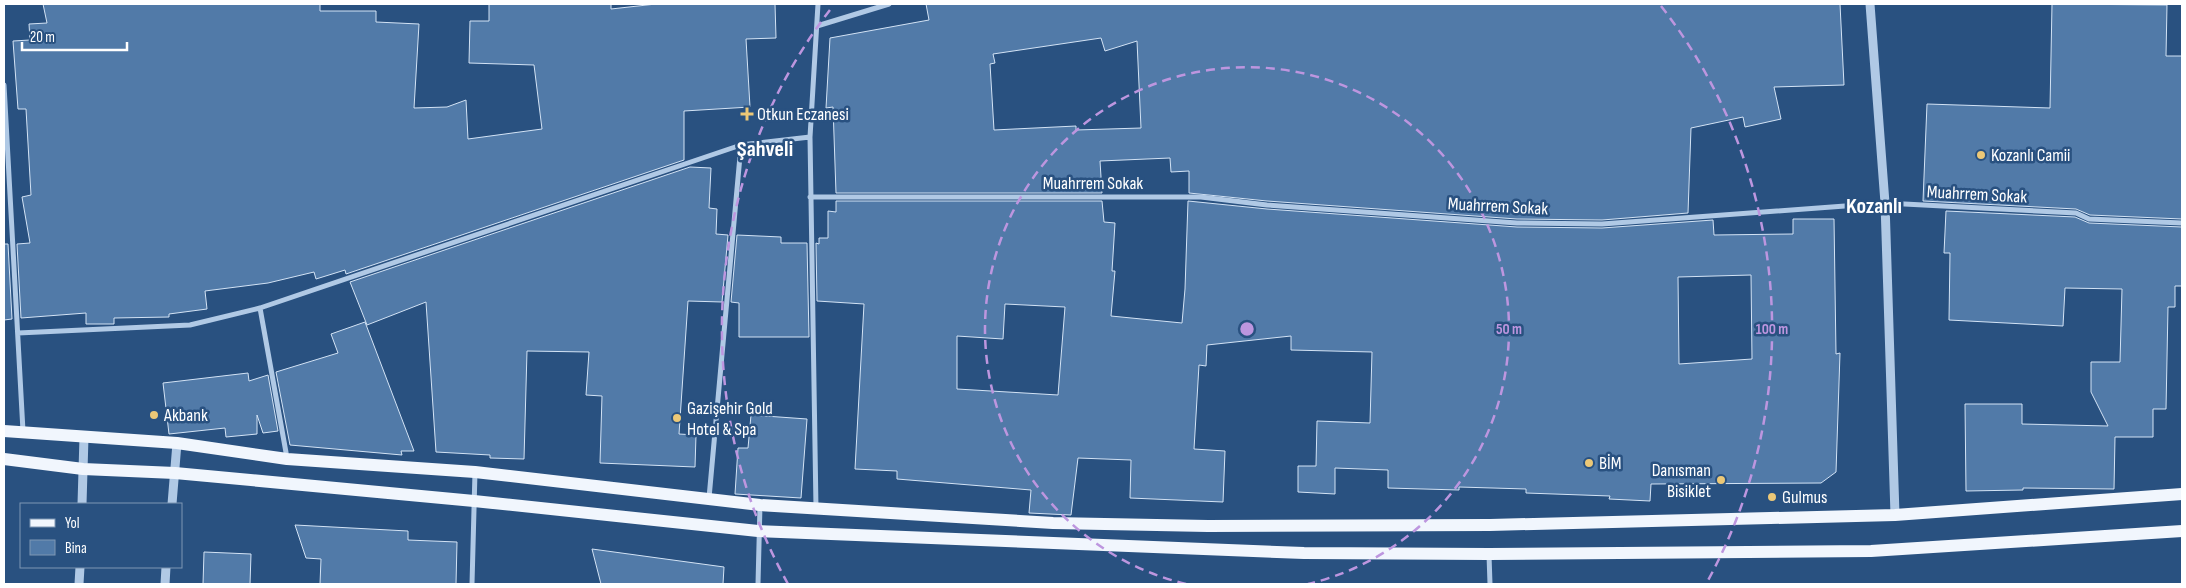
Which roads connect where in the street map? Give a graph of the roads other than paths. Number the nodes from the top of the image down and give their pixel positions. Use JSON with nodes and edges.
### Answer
{"nodes":[{"id":1,"x":818,"y":4,"type":"edge"},
{"id":2,"x":889,"y":4,"type":"edge"},
{"id":3,"x":1870,"y":4,"type":"edge"},
{"id":4,"x":817,"y":26,"type":"junction"},
{"id":5,"x":4,"y":85,"type":"edge"},
{"id":6,"x":810,"y":137,"type":"junction"},
{"id":7,"x":741,"y":145,"type":"junction"},
{"id":8,"x":810,"y":197,"type":"junction"},
{"id":9,"x":1885,"y":203,"type":"junction"},
{"id":10,"x":2182,"y":222,"type":"edge"},
{"id":11,"x":260,"y":308,"type":"junction"},
{"id":12,"x":18,"y":333,"type":"junction"},
{"id":13,"x":4,"y":431,"type":"edge"},
{"id":14,"x":24,"y":433,"type":"junction"},
{"id":15,"x":84,"y":437,"type":"junction"},
{"id":16,"x":177,"y":443,"type":"junction"},
{"id":17,"x":4,"y":459,"type":"edge"},
{"id":18,"x":287,"y":459,"type":"junction"},
{"id":19,"x":83,"y":469,"type":"junction"},
{"id":20,"x":475,"y":472,"type":"junction"},
{"id":21,"x":175,"y":474,"type":"junction"},
{"id":22,"x":2182,"y":494,"type":"edge"},
{"id":23,"x":709,"y":498,"type":"junction"},
{"id":24,"x":474,"y":501,"type":"junction"},
{"id":25,"x":82,"y":503,"type":"edge"},
{"id":26,"x":172,"y":503,"type":"edge"},
{"id":27,"x":760,"y":505,"type":"junction"},
{"id":28,"x":816,"y":508,"type":"junction"},
{"id":29,"x":1895,"y":515,"type":"junction"},
{"id":30,"x":758,"y":531,"type":"junction"},
{"id":31,"x":2182,"y":531,"type":"edge"},
{"id":32,"x":1489,"y":554,"type":"junction"},
{"id":33,"x":80,"y":568,"type":"edge"},
{"id":34,"x":166,"y":568,"type":"edge"},
{"id":35,"x":79,"y":584,"type":"edge"},
{"id":36,"x":165,"y":584,"type":"edge"},
{"id":37,"x":472,"y":584,"type":"edge"},
{"id":38,"x":758,"y":584,"type":"edge"},
{"id":39,"x":1490,"y":584,"type":"edge"}],
"edges":[{"from":1,"to":4,"type":"street"},
{"from":2,"to":4,"type":"street"},
{"from":3,"to":9,"type":"street"},
{"from":4,"to":6,"type":"street"},
{"from":5,"to":12,"type":"street"},
{"from":6,"to":7,"type":"street"},
{"from":6,"to":8,"type":"street"},
{"from":7,"to":11,"type":"street"},
{"from":7,"to":23,"type":"street"},
{"from":8,"to":9,"type":"street","name":"Muahrrem Sokak"},
{"from":8,"to":28,"type":"street"},
{"from":9,"to":10,"type":"street","name":"Muahrrem Sokak"},
{"from":9,"to":29,"type":"street"},
{"from":11,"to":12,"type":"street"},
{"from":11,"to":18,"type":"street"},
{"from":12,"to":14,"type":"street"},
{"from":13,"to":14,"type":"main road"},
{"from":14,"to":15,"type":"main road"},
{"from":15,"to":16,"type":"main road"},
{"from":15,"to":19,"type":"street"},
{"from":16,"to":18,"type":"main road"},
{"from":16,"to":21,"type":"street"},
{"from":17,"to":19,"type":"main road"},
{"from":18,"to":20,"type":"main road"},
{"from":19,"to":21,"type":"main road"},
{"from":19,"to":25,"type":"street"},
{"from":20,"to":23,"type":"main road"},
{"from":20,"to":24,"type":"street"},
{"from":21,"to":24,"type":"main road"},
{"from":21,"to":26,"type":"street"},
{"from":22,"to":29,"type":"main road"},
{"from":23,"to":27,"type":"main road"},
{"from":24,"to":30,"type":"main road"},
{"from":24,"to":37,"type":"street"},
{"from":27,"to":28,"type":"main road"},
{"from":27,"to":30,"type":"street"},
{"from":28,"to":29,"type":"main road"},
{"from":30,"to":32,"type":"main road"},
{"from":30,"to":38,"type":"street"},
{"from":31,"to":32,"type":"main road"},
{"from":32,"to":39,"type":"street"},
{"from":33,"to":35,"type":"street"},
{"from":34,"to":36,"type":"street"}]}
